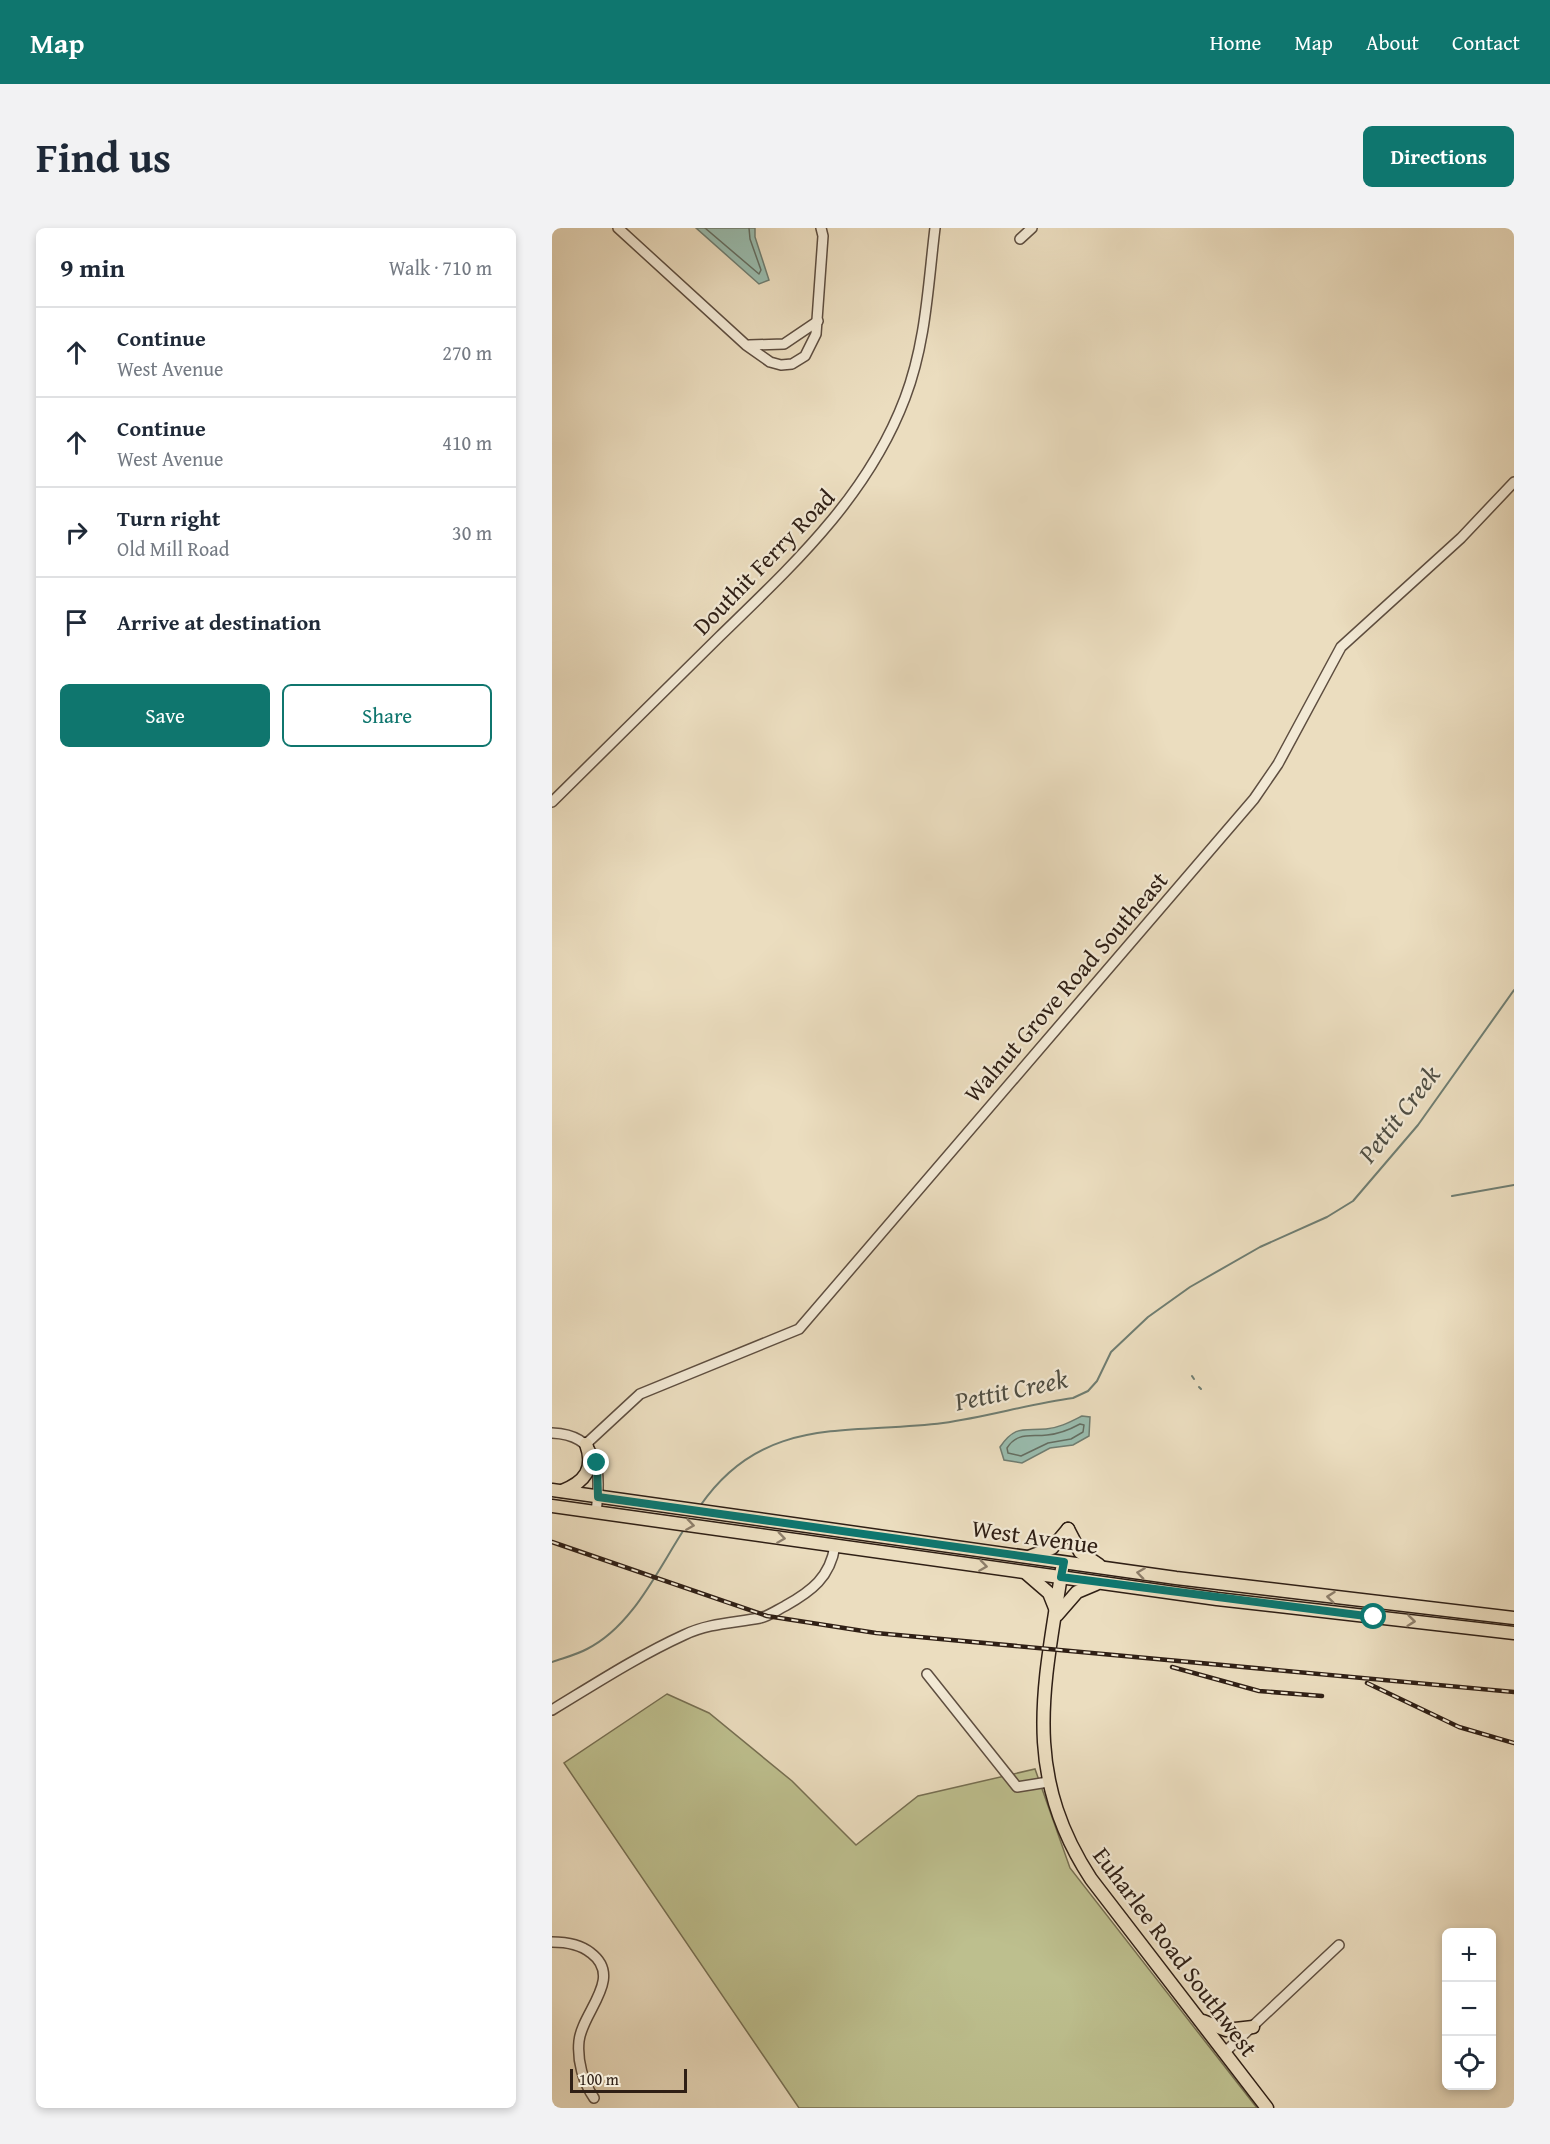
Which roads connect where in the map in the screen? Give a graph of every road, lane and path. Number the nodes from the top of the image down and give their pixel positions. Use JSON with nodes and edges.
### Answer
{"nodes":[{"id":1,"x":618,"y":228,"type":"edge"},
{"id":2,"x":821,"y":228,"type":"edge"},
{"id":3,"x":935,"y":228,"type":"edge"},
{"id":4,"x":1032,"y":228,"type":"edge"},
{"id":5,"x":1020,"y":239,"type":"dead end"},
{"id":6,"x":818,"y":321,"type":"junction"},
{"id":7,"x":746,"y":345,"type":"junction"},
{"id":8,"x":1514,"y":482,"type":"edge"},
{"id":9,"x":552,"y":802,"type":"edge"},
{"id":10,"x":552,"y":1432,"type":"edge"},
{"id":11,"x":586,"y":1444,"type":"junction"},
{"id":12,"x":556,"y":1491,"type":"edge"},
{"id":13,"x":598,"y":1497,"type":"junction"},
{"id":14,"x":552,"y":1506,"type":"edge"},
{"id":15,"x":596,"y":1512,"type":"junction"},
{"id":16,"x":836,"y":1546,"type":"junction"},
{"id":17,"x":1029,"y":1557,"type":"junction"},
{"id":18,"x":1064,"y":1562,"type":"junction"},
{"id":19,"x":1105,"y":1568,"type":"junction"},
{"id":20,"x":1023,"y":1572,"type":"junction"},
{"id":21,"x":1061,"y":1577,"type":"junction"},
{"id":22,"x":1102,"y":1583,"type":"junction"},
{"id":23,"x":1055,"y":1614,"type":"junction"},
{"id":24,"x":1514,"y":1618,"type":"edge"},
{"id":25,"x":1514,"y":1633,"type":"edge"},
{"id":26,"x":927,"y":1674,"type":"dead end"},
{"id":27,"x":552,"y":1710,"type":"edge"},
{"id":28,"x":1048,"y":1782,"type":"junction"},
{"id":29,"x":552,"y":1942,"type":"edge"},
{"id":30,"x":1339,"y":1945,"type":"dead end"},
{"id":31,"x":1199,"y":2019,"type":"junction"},
{"id":32,"x":1253,"y":2027,"type":"junction"},
{"id":33,"x":1225,"y":2052,"type":"junction"},
{"id":34,"x":594,"y":2098,"type":"dead end"},
{"id":35,"x":1267,"y":2108,"type":"edge"}],
"edges":[{"from":1,"to":7,"type":"street"},
{"from":2,"to":6,"type":"street"},
{"from":3,"to":9,"type":"street","name":"Douthit Ferry Road"},
{"from":4,"to":5,"type":"street"},
{"from":6,"to":7,"type":"street"},
{"from":6,"to":7,"type":"street"},
{"from":8,"to":11,"type":"street","name":"Walnut Grove Road Southeast"},
{"from":10,"to":11,"type":"street"},
{"from":11,"to":12,"type":"main road"},
{"from":11,"to":13,"type":"street"},
{"from":12,"to":13,"type":"main road","name":"West Avenue"},
{"from":13,"to":15,"type":"street"},
{"from":13,"to":17,"type":"main road","name":"West Avenue"},
{"from":14,"to":15,"type":"main road","name":"West Avenue"},
{"from":15,"to":16,"type":"main road","name":"West Avenue","one_way":true},
{"from":16,"to":20,"type":"main road","name":"West Avenue","one_way":true},
{"from":16,"to":27,"type":"street"},
{"from":17,"to":18,"type":"main road","name":"West Avenue"},
{"from":17,"to":19,"type":"main road"},
{"from":18,"to":19,"type":"main road","name":"West Avenue"},
{"from":18,"to":21,"type":"main road","name":"Euharlee Road Southwest"},
{"from":24,"to":19,"type":"main road","name":"West Avenue","one_way":true},
{"from":20,"to":21,"type":"main road","name":"West Avenue"},
{"from":20,"to":23,"type":"main road"},
{"from":21,"to":22,"type":"main road","name":"West Avenue"},
{"from":21,"to":23,"type":"main road","name":"Euharlee Road Southwest"},
{"from":22,"to":23,"type":"main road"},
{"from":22,"to":25,"type":"main road","name":"West Avenue","one_way":true},
{"from":23,"to":28,"type":"main road","name":"Euharlee Road Southwest"},
{"from":26,"to":28,"type":"street"},
{"from":28,"to":31,"type":"main road","name":"Euharlee Road Southwest"},
{"from":29,"to":34,"type":"street"},
{"from":30,"to":32,"type":"street"},
{"from":31,"to":32,"type":"main road"},
{"from":31,"to":33,"type":"main road","name":"Euharlee Road Southwest"},
{"from":32,"to":33,"type":"street"},
{"from":33,"to":35,"type":"main road","name":"Euharlee Road Southwest"}]}
